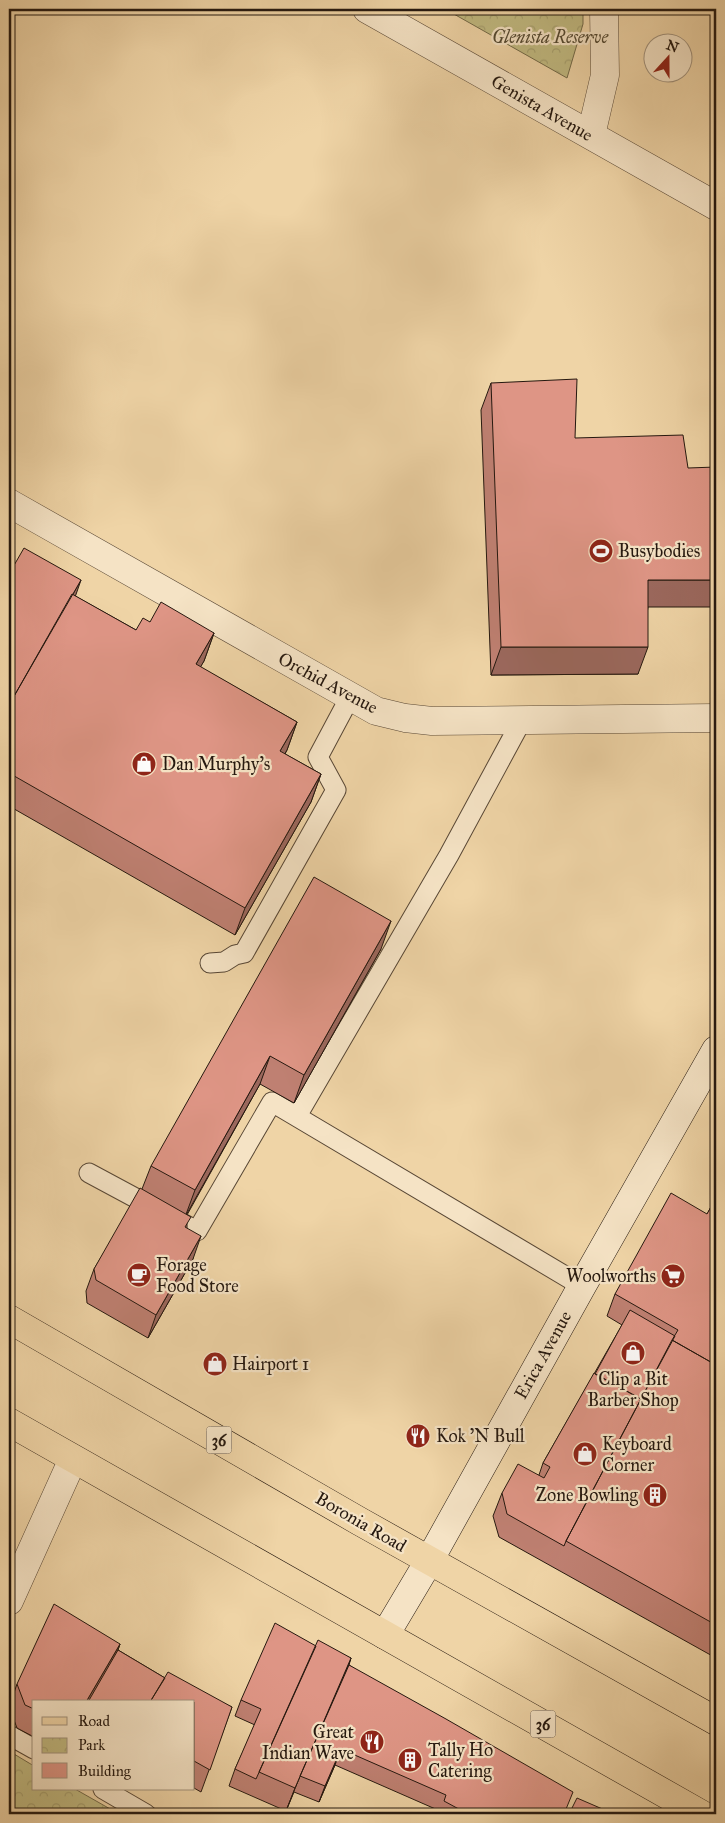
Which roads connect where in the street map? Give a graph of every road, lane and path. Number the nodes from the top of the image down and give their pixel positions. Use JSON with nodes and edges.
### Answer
{"nodes":[{"id":1,"x":367,"y":9,"type":"edge"},
{"id":2,"x":604,"y":9,"type":"edge"},
{"id":3,"x":591,"y":135,"type":"junction"},
{"id":4,"x":716,"y":206,"type":"edge"},
{"id":5,"x":9,"y":503,"type":"edge"},
{"id":6,"x":350,"y":697,"type":"junction"},
{"id":7,"x":716,"y":718,"type":"edge"},
{"id":8,"x":522,"y":720,"type":"junction"},
{"id":9,"x":210,"y":963,"type":"dead end"},
{"id":10,"x":716,"y":1050,"type":"edge"},
{"id":11,"x":297,"y":1116,"type":"junction"},
{"id":12,"x":89,"y":1173,"type":"dead end"},
{"id":13,"x":582,"y":1286,"type":"junction"},
{"id":14,"x":9,"y":1319,"type":"edge"},
{"id":15,"x":9,"y":1422,"type":"edge"},
{"id":16,"x":73,"y":1459,"type":"junction"},
{"id":17,"x":429,"y":1560,"type":"junction"},
{"id":18,"x":9,"y":1601,"type":"edge"},
{"id":19,"x":385,"y":1635,"type":"junction"},
{"id":20,"x":716,"y":1721,"type":"edge"},
{"id":21,"x":9,"y":1735,"type":"edge"},
{"id":22,"x":32,"y":1749,"type":"edge"},
{"id":23,"x":105,"y":1790,"type":"edge"},
{"id":24,"x":146,"y":1814,"type":"edge"},
{"id":25,"x":701,"y":1814,"type":"edge"}],
"edges":[{"from":1,"to":3,"type":"street","name":"Genista Avenue"},
{"from":2,"to":3,"type":"street"},
{"from":3,"to":4,"type":"street","name":"Genista Avenue"},
{"from":5,"to":6,"type":"street","name":"Orchid Avenue"},
{"from":6,"to":8,"type":"street","name":"Orchid Avenue"},
{"from":6,"to":9,"type":"lane"},
{"from":7,"to":8,"type":"street","name":"Orchid Avenue"},
{"from":8,"to":11,"type":"lane"},
{"from":10,"to":13,"type":"street","name":"Erica Avenue"},
{"from":11,"to":12,"type":"lane"},
{"from":11,"to":13,"type":"lane"},
{"from":13,"to":17,"type":"street","name":"Erica Avenue"},
{"from":14,"to":17,"type":"main road","name":"Boronia Road","number":"36"},
{"from":15,"to":16,"type":"main road","number":"36"},
{"from":16,"to":18,"type":"street"},
{"from":16,"to":19,"type":"main road","number":"36"},
{"from":17,"to":19,"type":"street","name":"Erica Avenue"},
{"from":17,"to":20,"type":"main road","name":"Boronia Road","number":"36"},
{"from":19,"to":25,"type":"main road","number":"36"},
{"from":21,"to":22,"type":"lane"},
{"from":23,"to":24,"type":"lane"}]}
